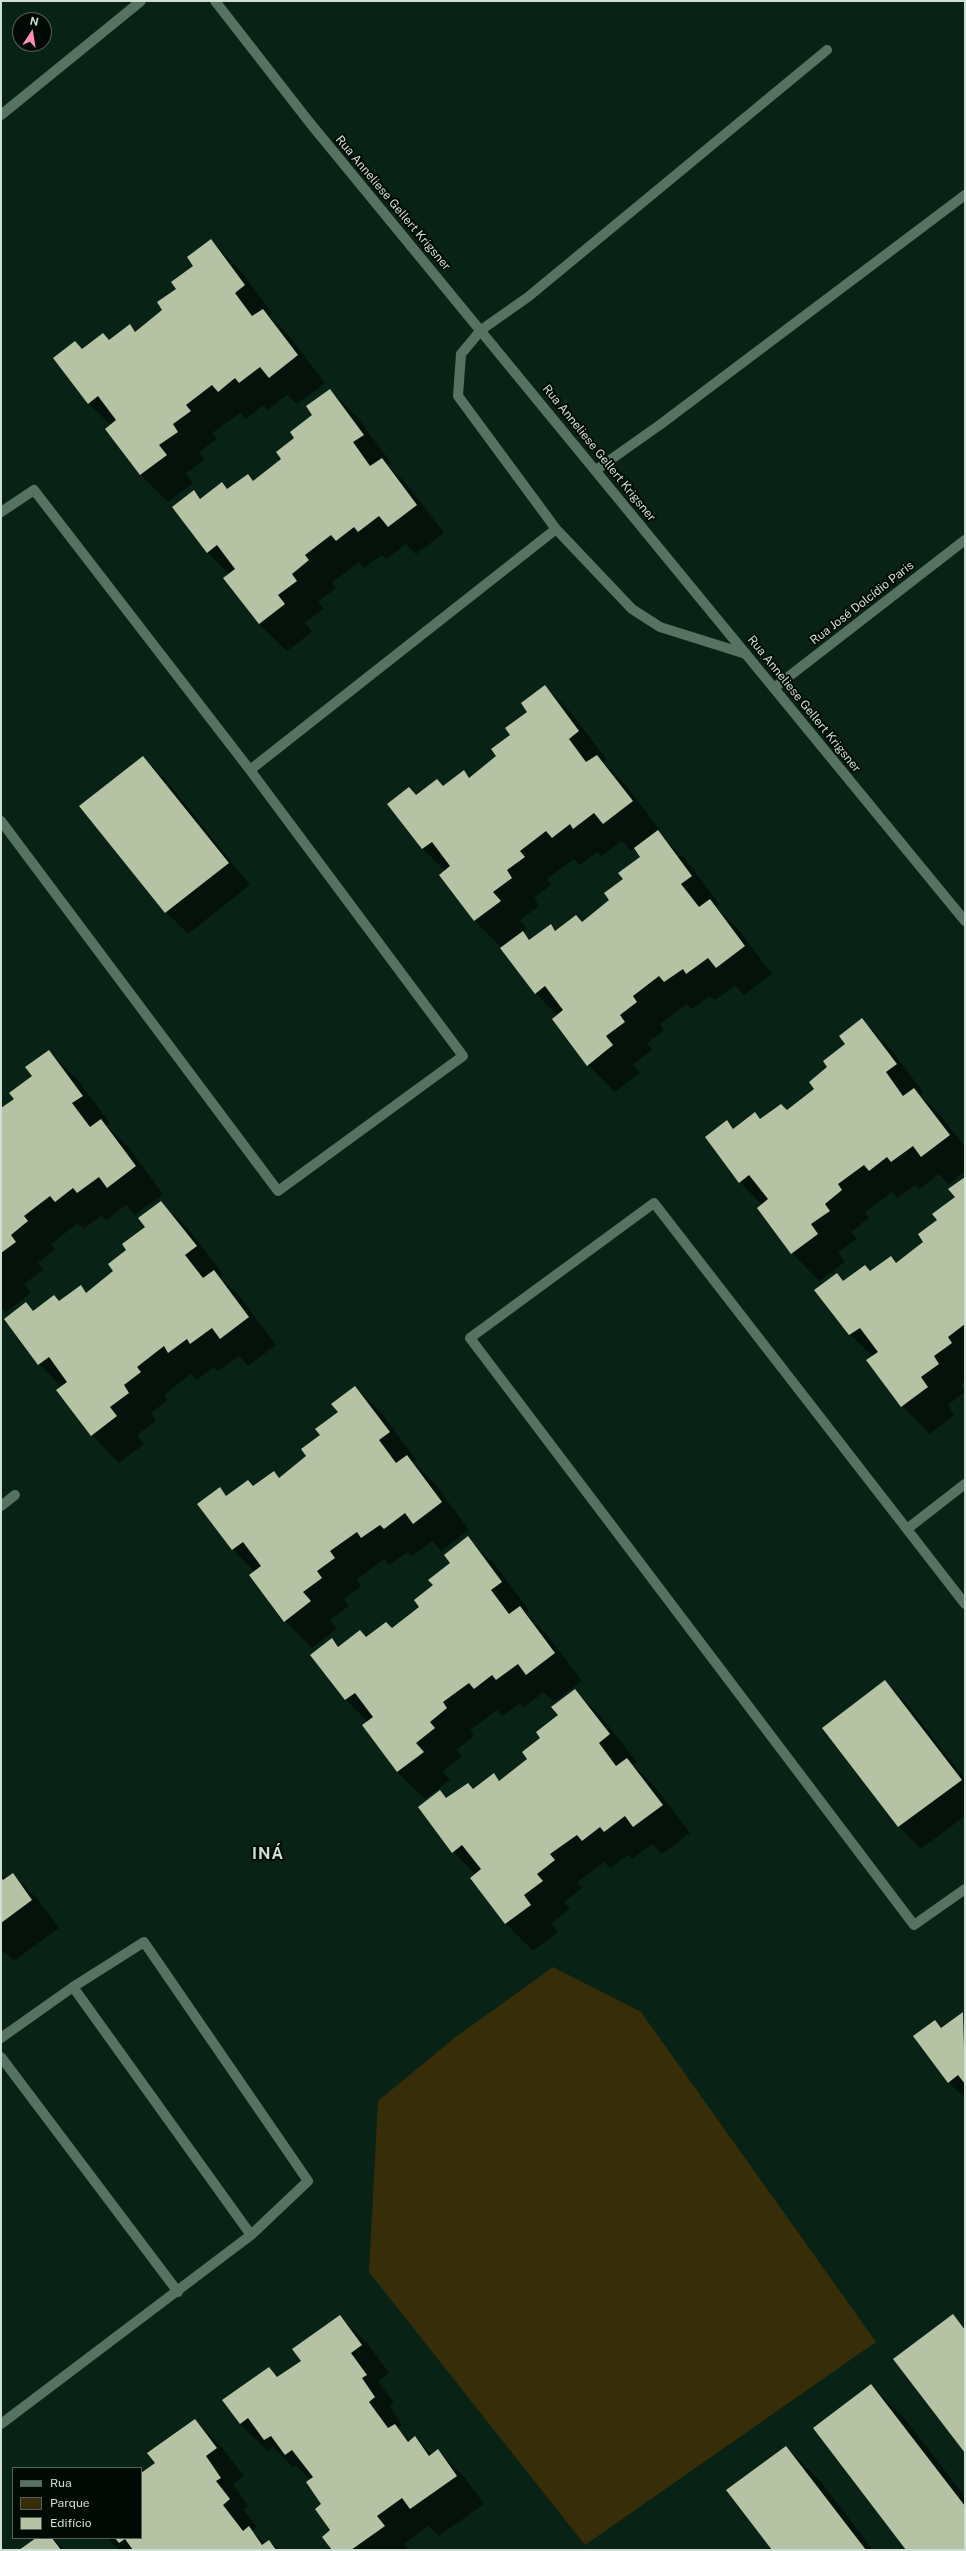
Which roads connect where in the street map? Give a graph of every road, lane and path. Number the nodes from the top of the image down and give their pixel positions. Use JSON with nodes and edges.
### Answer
{"nodes":[{"id":1,"x":141,"y":1,"type":"edge"},
{"id":2,"x":215,"y":1,"type":"edge"},
{"id":3,"x":827,"y":50,"type":"dead end"},
{"id":4,"x":1,"y":115,"type":"edge"},
{"id":5,"x":965,"y":194,"type":"edge"},
{"id":6,"x":481,"y":330,"type":"junction"},
{"id":7,"x":596,"y":470,"type":"junction"},
{"id":8,"x":1,"y":512,"type":"edge"},
{"id":9,"x":556,"y":529,"type":"junction"},
{"id":10,"x":965,"y":540,"type":"edge"},
{"id":11,"x":746,"y":654,"type":"junction"},
{"id":12,"x":774,"y":688,"type":"junction"},
{"id":13,"x":250,"y":770,"type":"junction"},
{"id":14,"x":1,"y":821,"type":"edge"},
{"id":15,"x":965,"y":921,"type":"edge"},
{"id":16,"x":965,"y":1484,"type":"edge"},
{"id":17,"x":15,"y":1495,"type":"dead end"},
{"id":18,"x":1,"y":1506,"type":"edge"},
{"id":19,"x":907,"y":1529,"type":"junction"},
{"id":20,"x":965,"y":1604,"type":"edge"},
{"id":21,"x":965,"y":1889,"type":"edge"},
{"id":22,"x":73,"y":1988,"type":"junction"},
{"id":23,"x":1,"y":2038,"type":"edge"},
{"id":24,"x":1,"y":2057,"type":"edge"},
{"id":25,"x":251,"y":2235,"type":"junction"},
{"id":26,"x":178,"y":2292,"type":"junction"},
{"id":27,"x":1,"y":2424,"type":"edge"}],
"edges":[{"from":1,"to":4,"type":"main road"},
{"from":2,"to":6,"type":"main road","name":"Rua Anneliese Gellert Krigsner"},
{"from":3,"to":6,"type":"main road"},
{"from":5,"to":7,"type":"main road"},
{"from":6,"to":7,"type":"main road","name":"Rua Anneliese Gellert Krigsner"},
{"from":6,"to":9,"type":"main road"},
{"from":7,"to":11,"type":"main road","name":"Rua Anneliese Gellert Krigsner"},
{"from":8,"to":13,"type":"main road"},
{"from":9,"to":11,"type":"main road"},
{"from":9,"to":13,"type":"main road"},
{"from":10,"to":12,"type":"main road","name":"Rua José Dolcídio Paris"},
{"from":11,"to":12,"type":"main road","name":"Rua Anneliese Gellert Krigsner"},
{"from":12,"to":15,"type":"main road","name":"Rua Anneliese Gellert Krigsner"},
{"from":13,"to":14,"type":"main road"},
{"from":16,"to":19,"type":"main road"},
{"from":17,"to":18,"type":"main road"},
{"from":19,"to":20,"type":"main road"},
{"from":19,"to":21,"type":"main road"},
{"from":22,"to":23,"type":"main road"},
{"from":22,"to":25,"type":"main road"},
{"from":22,"to":25,"type":"main road"},
{"from":24,"to":26,"type":"main road"},
{"from":25,"to":26,"type":"main road"},
{"from":26,"to":27,"type":"main road"}]}
